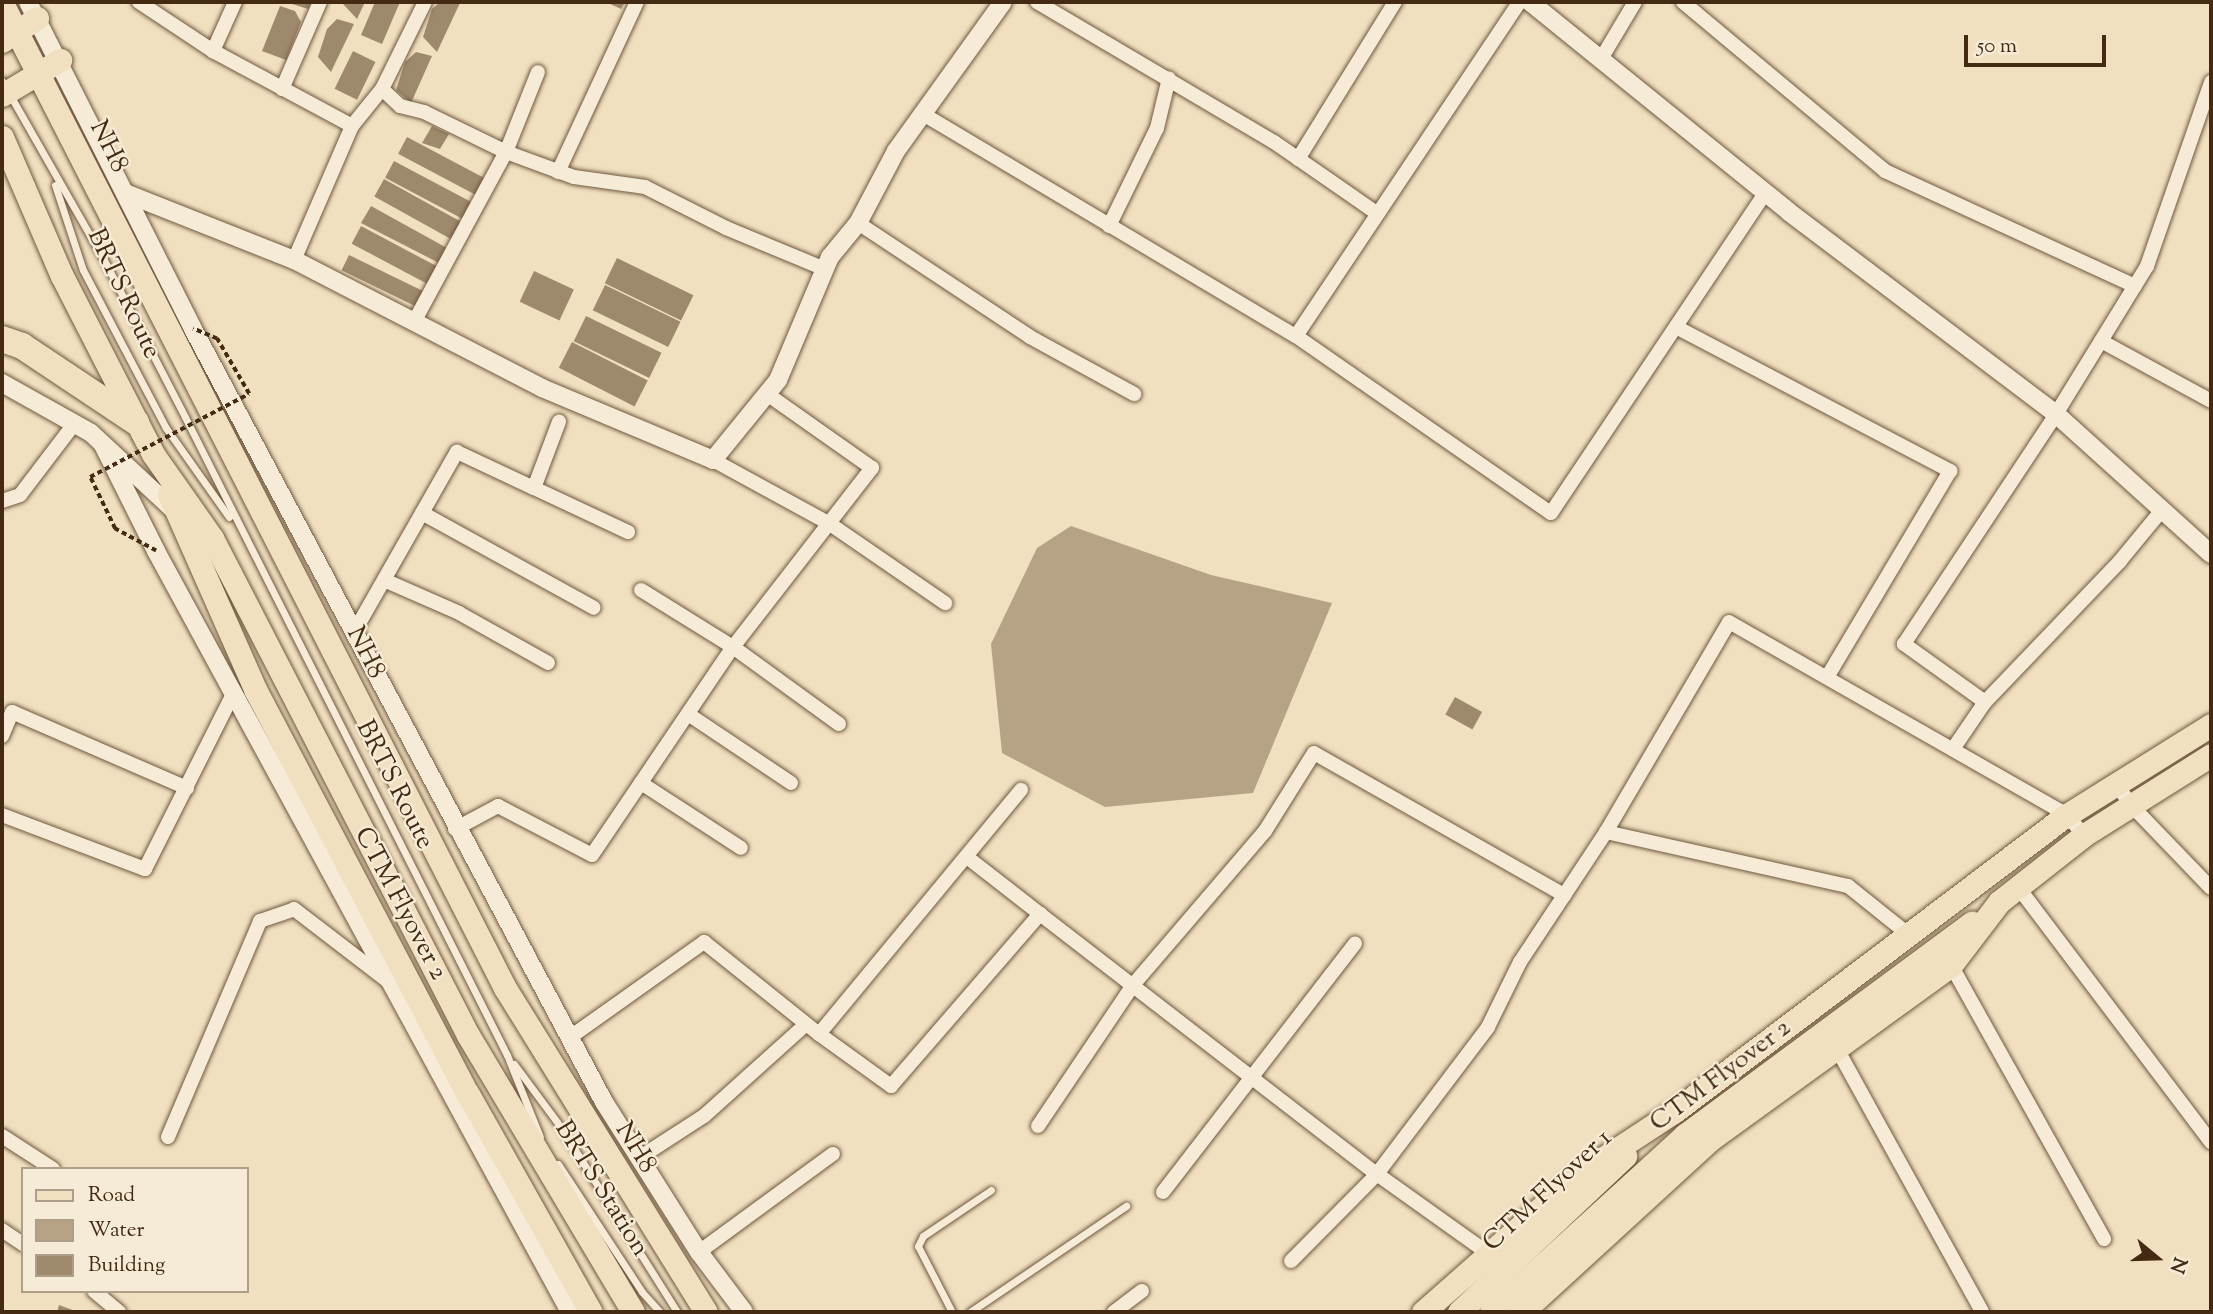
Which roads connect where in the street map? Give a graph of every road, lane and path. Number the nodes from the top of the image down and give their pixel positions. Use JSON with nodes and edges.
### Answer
{"nodes":[{"id":1,"x":2,"y":2,"type":"edge"},
{"id":2,"x":139,"y":2,"type":"edge"},
{"id":3,"x":235,"y":2,"type":"edge"},
{"id":4,"x":320,"y":2,"type":"edge"},
{"id":5,"x":425,"y":2,"type":"edge"},
{"id":6,"x":638,"y":2,"type":"edge"},
{"id":7,"x":1003,"y":2,"type":"edge"},
{"id":8,"x":1037,"y":2,"type":"edge"},
{"id":9,"x":1395,"y":2,"type":"edge"},
{"id":10,"x":1520,"y":2,"type":"edge"},
{"id":11,"x":1531,"y":2,"type":"edge"},
{"id":12,"x":1635,"y":2,"type":"edge"},
{"id":13,"x":1683,"y":2,"type":"edge"},
{"id":14,"x":33,"y":10,"type":"edge"},
{"id":15,"x":9,"y":36,"type":"edge"},
{"id":16,"x":213,"y":51,"type":"junction"},
{"id":17,"x":1601,"y":59,"type":"junction"},
{"id":18,"x":60,"y":60,"type":"junction"},
{"id":19,"x":38,"y":72,"type":"junction"},
{"id":20,"x":538,"y":72,"type":"dead end"},
{"id":21,"x":1169,"y":78,"type":"junction"},
{"id":22,"x":2211,"y":82,"type":"edge"},
{"id":23,"x":4,"y":89,"type":"edge"},
{"id":24,"x":282,"y":89,"type":"junction"},
{"id":25,"x":382,"y":89,"type":"junction"},
{"id":26,"x":923,"y":114,"type":"junction"},
{"id":27,"x":352,"y":126,"type":"junction"},
{"id":28,"x":2,"y":137,"type":"edge"},
{"id":29,"x":506,"y":152,"type":"junction"},
{"id":30,"x":1298,"y":159,"type":"junction"},
{"id":31,"x":50,"y":171,"type":"junction"},
{"id":32,"x":558,"y":172,"type":"junction"},
{"id":33,"x":125,"y":193,"type":"junction"},
{"id":34,"x":1765,"y":193,"type":"junction"},
{"id":35,"x":1378,"y":214,"type":"junction"},
{"id":36,"x":858,"y":223,"type":"junction"},
{"id":37,"x":1109,"y":226,"type":"junction"},
{"id":38,"x":294,"y":260,"type":"junction"},
{"id":39,"x":825,"y":269,"type":"junction"},
{"id":40,"x":2135,"y":286,"type":"junction"},
{"id":41,"x":414,"y":322,"type":"junction"},
{"id":42,"x":1676,"y":327,"type":"junction"},
{"id":43,"x":193,"y":329,"type":"junction"},
{"id":44,"x":1296,"y":336,"type":"junction"},
{"id":45,"x":2,"y":339,"type":"edge"},
{"id":46,"x":2101,"y":341,"type":"junction"},
{"id":47,"x":2,"y":383,"type":"edge"},
{"id":48,"x":767,"y":394,"type":"junction"},
{"id":49,"x":1134,"y":394,"type":"dead end"},
{"id":50,"x":2211,"y":401,"type":"edge"},
{"id":51,"x":2056,"y":414,"type":"junction"},
{"id":52,"x":136,"y":422,"type":"junction"},
{"id":53,"x":559,"y":422,"type":"dead end"},
{"id":54,"x":74,"y":424,"type":"junction"},
{"id":55,"x":103,"y":445,"type":"junction"},
{"id":56,"x":153,"y":454,"type":"junction"},
{"id":57,"x":713,"y":460,"type":"junction"},
{"id":58,"x":534,"y":488,"type":"junction"},
{"id":59,"x":2,"y":501,"type":"edge"},
{"id":60,"x":2162,"y":510,"type":"junction"},
{"id":61,"x":422,"y":513,"type":"junction"},
{"id":62,"x":177,"y":514,"type":"junction"},
{"id":63,"x":830,"y":524,"type":"junction"},
{"id":64,"x":628,"y":532,"type":"dead end"},
{"id":65,"x":241,"y":534,"type":"junction"},
{"id":66,"x":156,"y":551,"type":"junction"},
{"id":67,"x":2211,"y":554,"type":"edge"},
{"id":68,"x":384,"y":580,"type":"junction"},
{"id":69,"x":640,"y":590,"type":"dead end"},
{"id":70,"x":945,"y":603,"type":"dead end"},
{"id":71,"x":594,"y":608,"type":"dead end"},
{"id":72,"x":353,"y":634,"type":"junction"},
{"id":73,"x":733,"y":647,"type":"junction"},
{"id":74,"x":548,"y":663,"type":"dead end"},
{"id":75,"x":1826,"y":677,"type":"junction"},
{"id":76,"x":233,"y":694,"type":"junction"},
{"id":77,"x":1985,"y":702,"type":"junction"},
{"id":78,"x":688,"y":714,"type":"junction"},
{"id":79,"x":839,"y":724,"type":"dead end"},
{"id":80,"x":2209,"y":730,"type":"edge"},
{"id":81,"x":2,"y":736,"type":"edge"},
{"id":82,"x":1953,"y":749,"type":"junction"},
{"id":83,"x":2211,"y":755,"type":"edge"},
{"id":84,"x":641,"y":783,"type":"junction"},
{"id":85,"x":791,"y":783,"type":"dead end"},
{"id":86,"x":2116,"y":784,"type":"junction"},
{"id":87,"x":187,"y":788,"type":"junction"},
{"id":88,"x":1021,"y":790,"type":"dead end"},
{"id":89,"x":2131,"y":805,"type":"junction"},
{"id":90,"x":2,"y":815,"type":"edge"},
{"id":91,"x":2067,"y":815,"type":"junction"},
{"id":92,"x":455,"y":829,"type":"junction"},
{"id":93,"x":1606,"y":832,"type":"junction"},
{"id":94,"x":2084,"y":835,"type":"junction"},
{"id":95,"x":741,"y":848,"type":"dead end"},
{"id":96,"x":967,"y":857,"type":"junction"},
{"id":97,"x":2018,"y":887,"type":"junction"},
{"id":98,"x":2211,"y":888,"type":"edge"},
{"id":99,"x":1564,"y":895,"type":"junction"},
{"id":100,"x":1040,"y":914,"type":"junction"},
{"id":101,"x":1908,"y":934,"type":"junction"},
{"id":102,"x":1355,"y":944,"type":"dead end"},
{"id":103,"x":1948,"y":955,"type":"junction"},
{"id":104,"x":530,"y":965,"type":"junction"},
{"id":105,"x":388,"y":981,"type":"junction"},
{"id":106,"x":501,"y":981,"type":"junction"},
{"id":107,"x":1133,"y":985,"type":"junction"},
{"id":108,"x":806,"y":1024,"type":"junction"},
{"id":109,"x":819,"y":1034,"type":"junction"},
{"id":110,"x":569,"y":1038,"type":"junction"},
{"id":111,"x":1836,"y":1047,"type":"junction"},
{"id":112,"x":507,"y":1055,"type":"junction"},
{"id":113,"x":1252,"y":1077,"type":"junction"},
{"id":114,"x":1675,"y":1111,"type":"junction"},
{"id":115,"x":1038,"y":1126,"type":"dead end"},
{"id":116,"x":2,"y":1136,"type":"edge"},
{"id":117,"x":168,"y":1137,"type":"dead end"},
{"id":118,"x":2211,"y":1142,"type":"edge"},
{"id":119,"x":833,"y":1154,"type":"dead end"},
{"id":120,"x":639,"y":1158,"type":"junction"},
{"id":121,"x":50,"y":1167,"type":"edge"},
{"id":122,"x":1377,"y":1174,"type":"junction"},
{"id":123,"x":991,"y":1190,"type":"dead end"},
{"id":124,"x":1163,"y":1192,"type":"dead end"},
{"id":125,"x":1126,"y":1206,"type":"dead end"},
{"id":126,"x":2,"y":1230,"type":"edge"},
{"id":127,"x":2104,"y":1239,"type":"dead end"},
{"id":128,"x":21,"y":1243,"type":"edge"},
{"id":129,"x":699,"y":1252,"type":"junction"},
{"id":130,"x":1489,"y":1254,"type":"junction"},
{"id":131,"x":1291,"y":1261,"type":"dead end"},
{"id":132,"x":1142,"y":1291,"type":"dead end"},
{"id":133,"x":96,"y":1293,"type":"edge"},
{"id":134,"x":116,"y":1311,"type":"edge"},
{"id":135,"x":570,"y":1312,"type":"edge"},
{"id":136,"x":591,"y":1312,"type":"edge"},
{"id":137,"x":633,"y":1312,"type":"edge"},
{"id":138,"x":660,"y":1312,"type":"edge"},
{"id":139,"x":677,"y":1312,"type":"edge"},
{"id":140,"x":706,"y":1312,"type":"edge"},
{"id":141,"x":744,"y":1312,"type":"edge"},
{"id":142,"x":952,"y":1312,"type":"edge"},
{"id":143,"x":970,"y":1312,"type":"edge"},
{"id":144,"x":1114,"y":1312,"type":"edge"},
{"id":145,"x":1423,"y":1312,"type":"edge"},
{"id":146,"x":1459,"y":1312,"type":"edge"},
{"id":147,"x":1491,"y":1312,"type":"edge"},
{"id":148,"x":1522,"y":1312,"type":"edge"},
{"id":149,"x":1983,"y":1312,"type":"edge"}],
"edges":[{"from":1,"to":15,"type":"main road","name":"NH8"},
{"from":2,"to":16,"type":"street"},
{"from":3,"to":16,"type":"street"},
{"from":4,"to":24,"type":"street"},
{"from":5,"to":25,"type":"street"},
{"from":6,"to":32,"type":"street"},
{"from":7,"to":26,"type":"street"},
{"from":8,"to":21,"type":"street"},
{"from":9,"to":30,"type":"street"},
{"from":10,"to":35,"type":"street"},
{"from":11,"to":17,"type":"street"},
{"from":12,"to":17,"type":"street"},
{"from":13,"to":40,"type":"street"},
{"from":14,"to":15,"type":"main road"},
{"from":14,"to":18,"type":"street"},
{"from":15,"to":19,"type":"main road","name":"NH8"},
{"from":16,"to":24,"type":"street"},
{"from":17,"to":34,"type":"street"},
{"from":18,"to":19,"type":"main road"},
{"from":18,"to":33,"type":"street"},
{"from":19,"to":23,"type":"main road"},
{"from":19,"to":106,"type":"main road","name":"NH8"},
{"from":20,"to":29,"type":"street"},
{"from":21,"to":30,"type":"street"},
{"from":21,"to":37,"type":"street"},
{"from":22,"to":40,"type":"street"},
{"from":23,"to":31,"type":"lane","name":"BRTS Route"},
{"from":24,"to":27,"type":"street"},
{"from":25,"to":27,"type":"street"},
{"from":25,"to":29,"type":"street"},
{"from":26,"to":36,"type":"street"},
{"from":26,"to":37,"type":"street"},
{"from":27,"to":38,"type":"street"},
{"from":28,"to":52,"type":"main road"},
{"from":29,"to":32,"type":"street"},
{"from":29,"to":41,"type":"street"},
{"from":30,"to":35,"type":"street"},
{"from":31,"to":65,"type":"lane","name":"BRTS Route"},
{"from":31,"to":65,"type":"lane","name":"BRTS Route"},
{"from":32,"to":39,"type":"street"},
{"from":33,"to":38,"type":"street"},
{"from":33,"to":43,"type":"street"},
{"from":34,"to":42,"type":"street"},
{"from":34,"to":51,"type":"street"},
{"from":35,"to":44,"type":"street"},
{"from":36,"to":39,"type":"street"},
{"from":36,"to":49,"type":"street"},
{"from":37,"to":44,"type":"street"},
{"from":38,"to":41,"type":"street"},
{"from":39,"to":48,"type":"street"},
{"from":40,"to":46,"type":"street"},
{"from":41,"to":57,"type":"street"},
{"from":42,"to":44,"type":"street"},
{"from":42,"to":75,"type":"street"},
{"from":43,"to":66,"type":"path","bridge":true},
{"from":43,"to":72,"type":"street"},
{"from":45,"to":52,"type":"highway"},
{"from":46,"to":50,"type":"street"},
{"from":46,"to":51,"type":"street"},
{"from":47,"to":54,"type":"street"},
{"from":48,"to":57,"type":"street"},
{"from":48,"to":63,"type":"street"},
{"from":51,"to":60,"type":"street"},
{"from":51,"to":77,"type":"street"},
{"from":52,"to":56,"type":"main road"},
{"from":53,"to":58,"type":"street"},
{"from":54,"to":55,"type":"street"},
{"from":54,"to":59,"type":"street"},
{"from":55,"to":62,"type":"street"},
{"from":55,"to":66,"type":"street"},
{"from":56,"to":62,"type":"main road","name":"CTM Flyover 2"},
{"from":56,"to":137,"type":"main road"},
{"from":57,"to":63,"type":"street"},
{"from":58,"to":61,"type":"street"},
{"from":58,"to":64,"type":"street"},
{"from":60,"to":67,"type":"street"},
{"from":60,"to":77,"type":"street"},
{"from":61,"to":68,"type":"street"},
{"from":61,"to":71,"type":"street"},
{"from":62,"to":136,"type":"main road","name":"CTM Flyover 2"},
{"from":63,"to":70,"type":"street"},
{"from":63,"to":73,"type":"street"},
{"from":65,"to":112,"type":"lane","name":"BRTS Route"},
{"from":66,"to":76,"type":"street"},
{"from":68,"to":72,"type":"street"},
{"from":68,"to":74,"type":"street"},
{"from":69,"to":73,"type":"street"},
{"from":72,"to":92,"type":"street"},
{"from":73,"to":78,"type":"street"},
{"from":73,"to":79,"type":"street"},
{"from":75,"to":82,"type":"street"},
{"from":75,"to":93,"type":"street"},
{"from":76,"to":87,"type":"street"},
{"from":76,"to":105,"type":"street"},
{"from":77,"to":82,"type":"street"},
{"from":78,"to":84,"type":"street"},
{"from":78,"to":85,"type":"street"},
{"from":80,"to":86,"type":"main road"},
{"from":81,"to":87,"type":"street"},
{"from":82,"to":91,"type":"street"},
{"from":83,"to":89,"type":"main road"},
{"from":84,"to":92,"type":"street"},
{"from":84,"to":95,"type":"street"},
{"from":86,"to":89,"type":"street"},
{"from":86,"to":91,"type":"main road"},
{"from":87,"to":90,"type":"street"},
{"from":88,"to":96,"type":"street"},
{"from":89,"to":94,"type":"main road"},
{"from":89,"to":98,"type":"street"},
{"from":91,"to":94,"type":"street"},
{"from":91,"to":101,"type":"main road"},
{"from":92,"to":104,"type":"street"},
{"from":93,"to":99,"type":"street"},
{"from":93,"to":101,"type":"street"},
{"from":94,"to":97,"type":"main road"},
{"from":96,"to":100,"type":"street"},
{"from":96,"to":109,"type":"street"},
{"from":97,"to":103,"type":"main road"},
{"from":97,"to":118,"type":"street"},
{"from":99,"to":107,"type":"street"},
{"from":99,"to":122,"type":"street"},
{"from":100,"to":107,"type":"street"},
{"from":100,"to":109,"type":"street"},
{"from":101,"to":114,"type":"main road"},
{"from":102,"to":113,"type":"street"},
{"from":103,"to":111,"type":"main road"},
{"from":103,"to":127,"type":"street"},
{"from":103,"to":147,"type":"main road","name":"CTM Flyover 2"},
{"from":104,"to":106,"type":"street"},
{"from":104,"to":110,"type":"street"},
{"from":105,"to":117,"type":"street"},
{"from":105,"to":135,"type":"street"},
{"from":106,"to":140,"type":"main road","name":"NH8"},
{"from":107,"to":113,"type":"street"},
{"from":107,"to":115,"type":"street"},
{"from":108,"to":109,"type":"street"},
{"from":108,"to":110,"type":"street"},
{"from":108,"to":120,"type":"street"},
{"from":110,"to":120,"type":"street"},
{"from":111,"to":148,"type":"main road"},
{"from":111,"to":149,"type":"street"},
{"from":112,"to":138,"type":"lane","name":"BRTS Station"},
{"from":112,"to":139,"type":"lane","name":"BRTS Station"},
{"from":113,"to":122,"type":"street"},
{"from":113,"to":124,"type":"street"},
{"from":114,"to":130,"type":"main road"},
{"from":114,"to":146,"type":"main road","name":"CTM Flyover 1"},
{"from":116,"to":121,"type":"street"},
{"from":119,"to":129,"type":"street"},
{"from":120,"to":129,"type":"street"},
{"from":122,"to":130,"type":"street"},
{"from":122,"to":131,"type":"street"},
{"from":123,"to":142,"type":"lane"},
{"from":125,"to":143,"type":"lane"},
{"from":126,"to":128,"type":"street"},
{"from":129,"to":141,"type":"street"},
{"from":130,"to":145,"type":"main road"},
{"from":132,"to":144,"type":"street"},
{"from":133,"to":134,"type":"street"}]}
